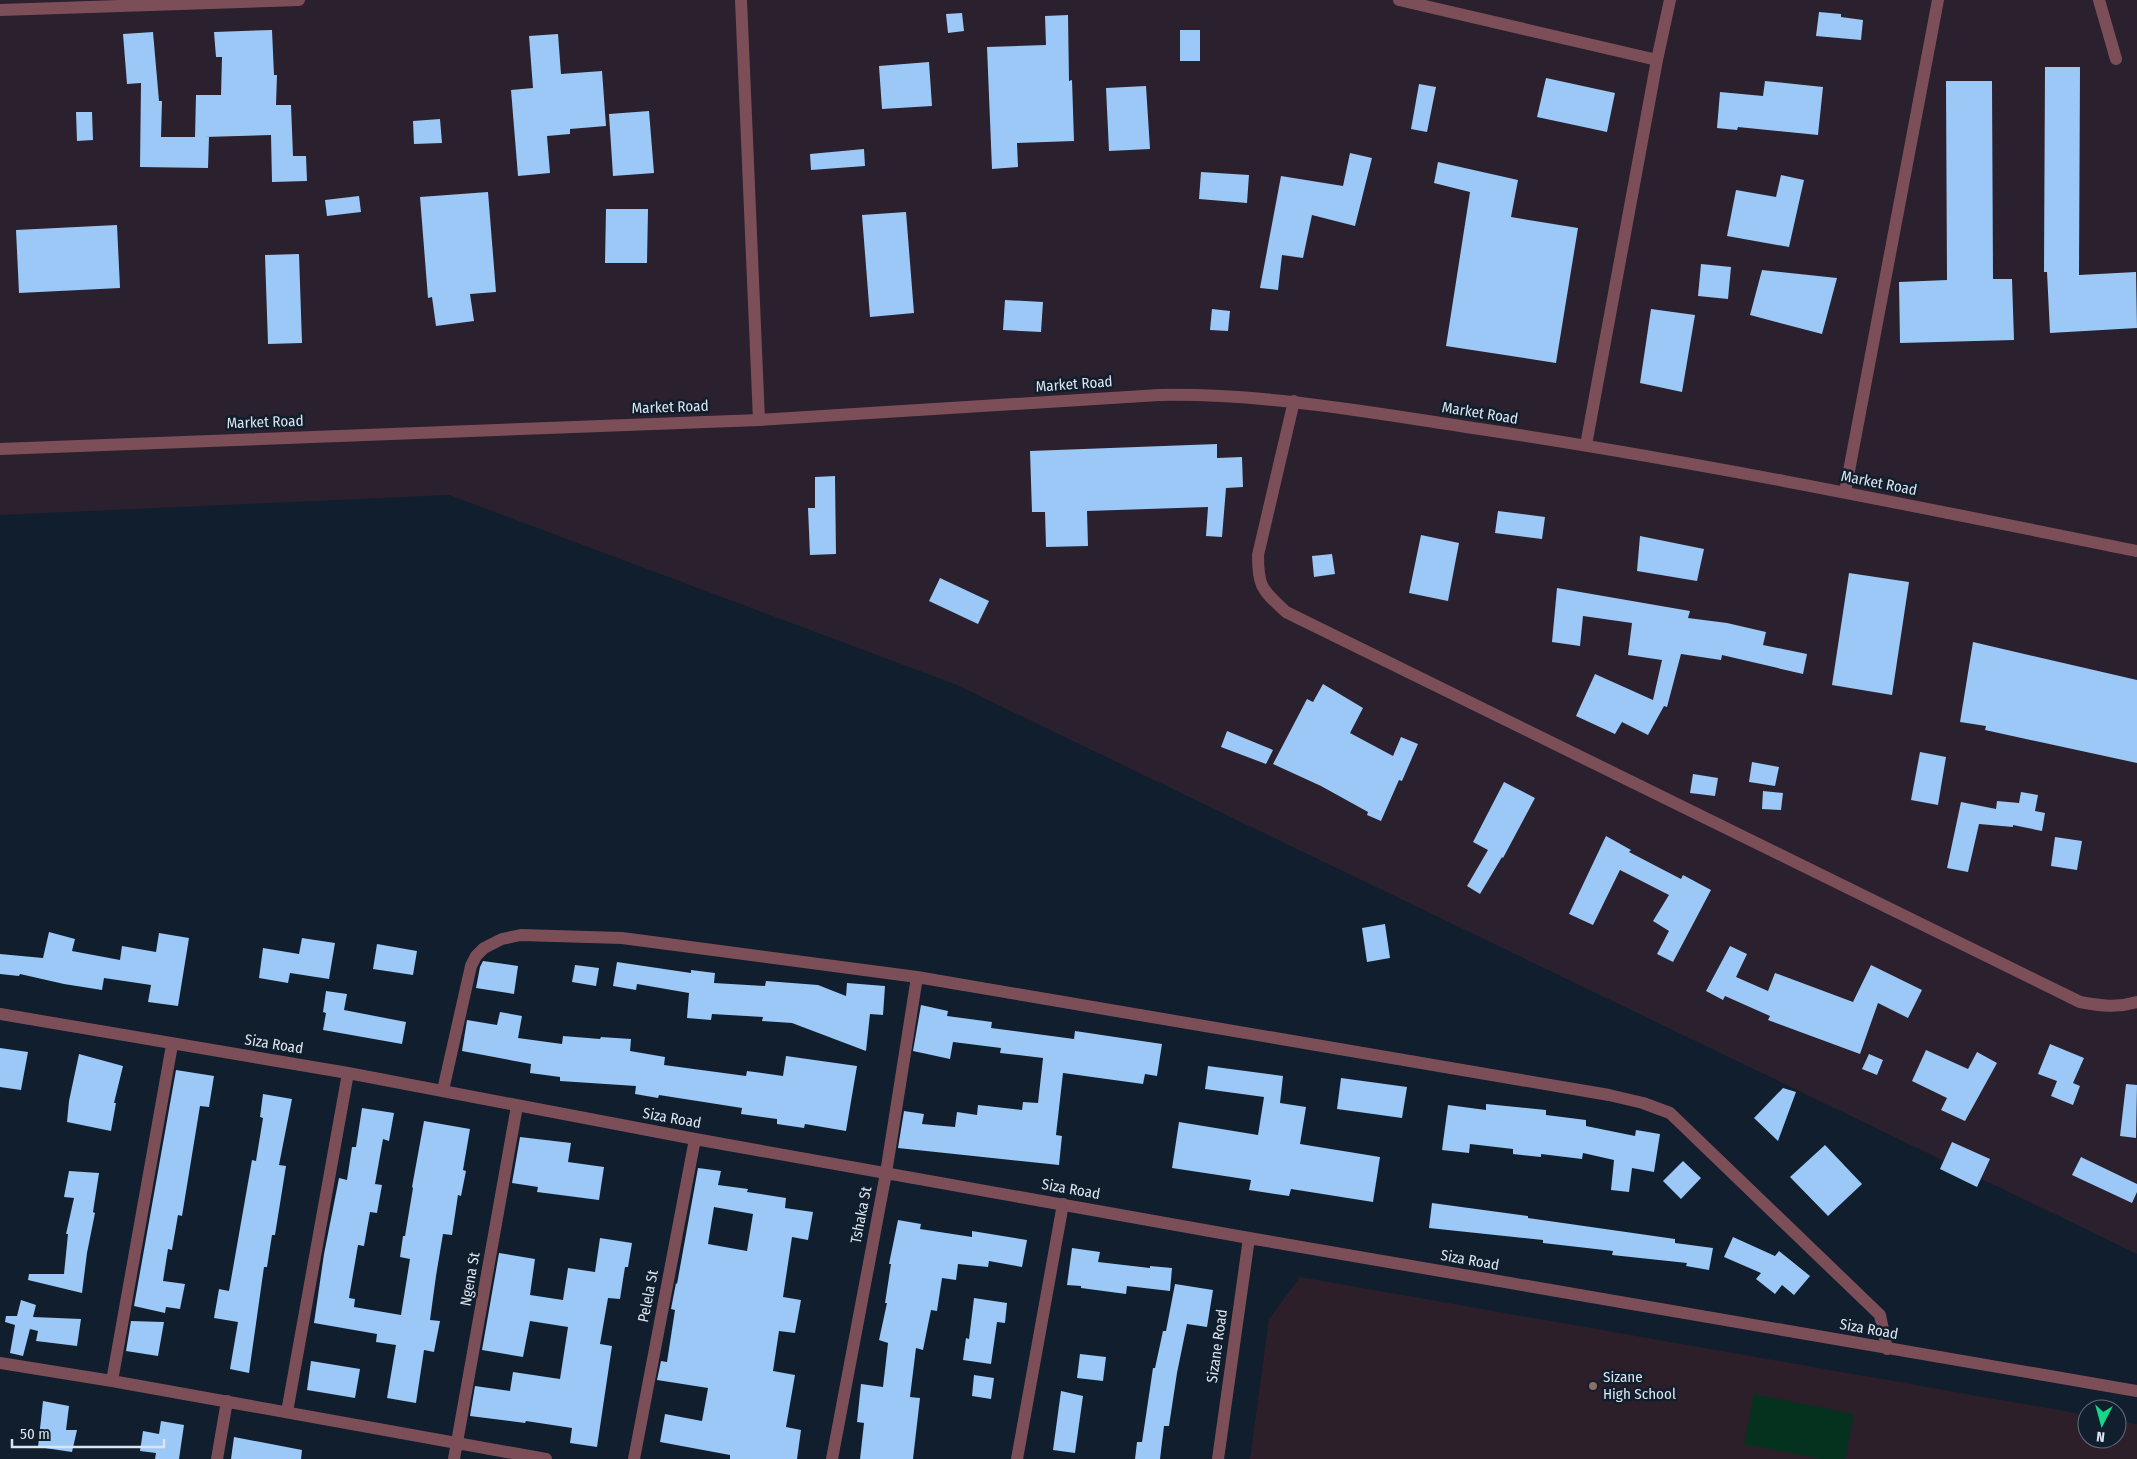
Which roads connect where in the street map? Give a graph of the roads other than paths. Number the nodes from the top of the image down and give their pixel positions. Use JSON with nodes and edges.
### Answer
{"nodes":[{"id":1,"x":299,"y":0,"type":"edge"},
{"id":2,"x":740,"y":0,"type":"edge"},
{"id":3,"x":1399,"y":0,"type":"edge"},
{"id":4,"x":1670,"y":0,"type":"edge"},
{"id":5,"x":1938,"y":0,"type":"edge"},
{"id":6,"x":2099,"y":0,"type":"edge"},
{"id":7,"x":0,"y":10,"type":"edge"},
{"id":8,"x":2116,"y":59,"type":"dead end"},
{"id":9,"x":1657,"y":60,"type":"junction"},
{"id":10,"x":1294,"y":401,"type":"junction"},
{"id":11,"x":759,"y":420,"type":"junction"},
{"id":12,"x":1586,"y":445,"type":"junction"},
{"id":13,"x":0,"y":449,"type":"edge"},
{"id":14,"x":1845,"y":492,"type":"junction"},
{"id":15,"x":2137,"y":551,"type":"edge"},
{"id":16,"x":917,"y":977,"type":"junction"},
{"id":17,"x":2137,"y":1002,"type":"edge"},
{"id":18,"x":0,"y":1014,"type":"edge"},
{"id":19,"x":172,"y":1045,"type":"junction"},
{"id":20,"x":348,"y":1073,"type":"junction"},
{"id":21,"x":443,"y":1090,"type":"junction"},
{"id":22,"x":517,"y":1106,"type":"junction"},
{"id":23,"x":695,"y":1138,"type":"junction"},
{"id":24,"x":886,"y":1173,"type":"junction"},
{"id":25,"x":1063,"y":1204,"type":"junction"},
{"id":26,"x":1249,"y":1238,"type":"junction"},
{"id":27,"x":1887,"y":1348,"type":"junction"},
{"id":28,"x":0,"y":1363,"type":"edge"},
{"id":29,"x":112,"y":1381,"type":"junction"},
{"id":30,"x":2137,"y":1391,"type":"edge"},
{"id":31,"x":227,"y":1402,"type":"junction"},
{"id":32,"x":287,"y":1412,"type":"junction"},
{"id":33,"x":457,"y":1443,"type":"junction"},
{"id":34,"x":217,"y":1459,"type":"edge"},
{"id":35,"x":454,"y":1459,"type":"edge"},
{"id":36,"x":546,"y":1459,"type":"edge"},
{"id":37,"x":634,"y":1459,"type":"edge"},
{"id":38,"x":832,"y":1459,"type":"edge"},
{"id":39,"x":1017,"y":1459,"type":"edge"},
{"id":40,"x":1218,"y":1459,"type":"edge"}],
"edges":[{"from":1,"to":7,"type":"street"},
{"from":2,"to":11,"type":"street"},
{"from":3,"to":9,"type":"street"},
{"from":4,"to":9,"type":"street"},
{"from":5,"to":14,"type":"street"},
{"from":6,"to":8,"type":"street"},
{"from":9,"to":12,"type":"street"},
{"from":10,"to":11,"type":"street","name":"Market Road"},
{"from":10,"to":12,"type":"street","name":"Market Road"},
{"from":10,"to":17,"type":"street"},
{"from":11,"to":13,"type":"street","name":"Market Road"},
{"from":12,"to":14,"type":"street","name":"Market Road"},
{"from":14,"to":15,"type":"street","name":"Market Road"},
{"from":16,"to":21,"type":"street"},
{"from":16,"to":24,"type":"street","name":"Tshaka St"},
{"from":16,"to":27,"type":"street"},
{"from":18,"to":19,"type":"street","name":"Siza Road"},
{"from":19,"to":20,"type":"street","name":"Siza Road"},
{"from":19,"to":29,"type":"street"},
{"from":20,"to":21,"type":"street","name":"Siza Road"},
{"from":20,"to":32,"type":"street"},
{"from":21,"to":22,"type":"street","name":"Siza Road"},
{"from":22,"to":23,"type":"street","name":"Siza Road"},
{"from":22,"to":33,"type":"street","name":"Ngena St"},
{"from":23,"to":24,"type":"street","name":"Siza Road"},
{"from":23,"to":37,"type":"street","name":"Pelela St"},
{"from":24,"to":25,"type":"street","name":"Siza Road"},
{"from":24,"to":38,"type":"street","name":"Tshaka St"},
{"from":25,"to":26,"type":"street","name":"Siza Road"},
{"from":25,"to":39,"type":"street"},
{"from":26,"to":27,"type":"street","name":"Siza Road"},
{"from":26,"to":40,"type":"street","name":"Sizane Road"},
{"from":27,"to":30,"type":"street","name":"Siza Road"},
{"from":28,"to":29,"type":"street"},
{"from":29,"to":31,"type":"street"},
{"from":31,"to":32,"type":"street"},
{"from":31,"to":34,"type":"street"},
{"from":32,"to":33,"type":"street"},
{"from":33,"to":35,"type":"street","name":"Ngena St"},
{"from":33,"to":36,"type":"street"}]}
